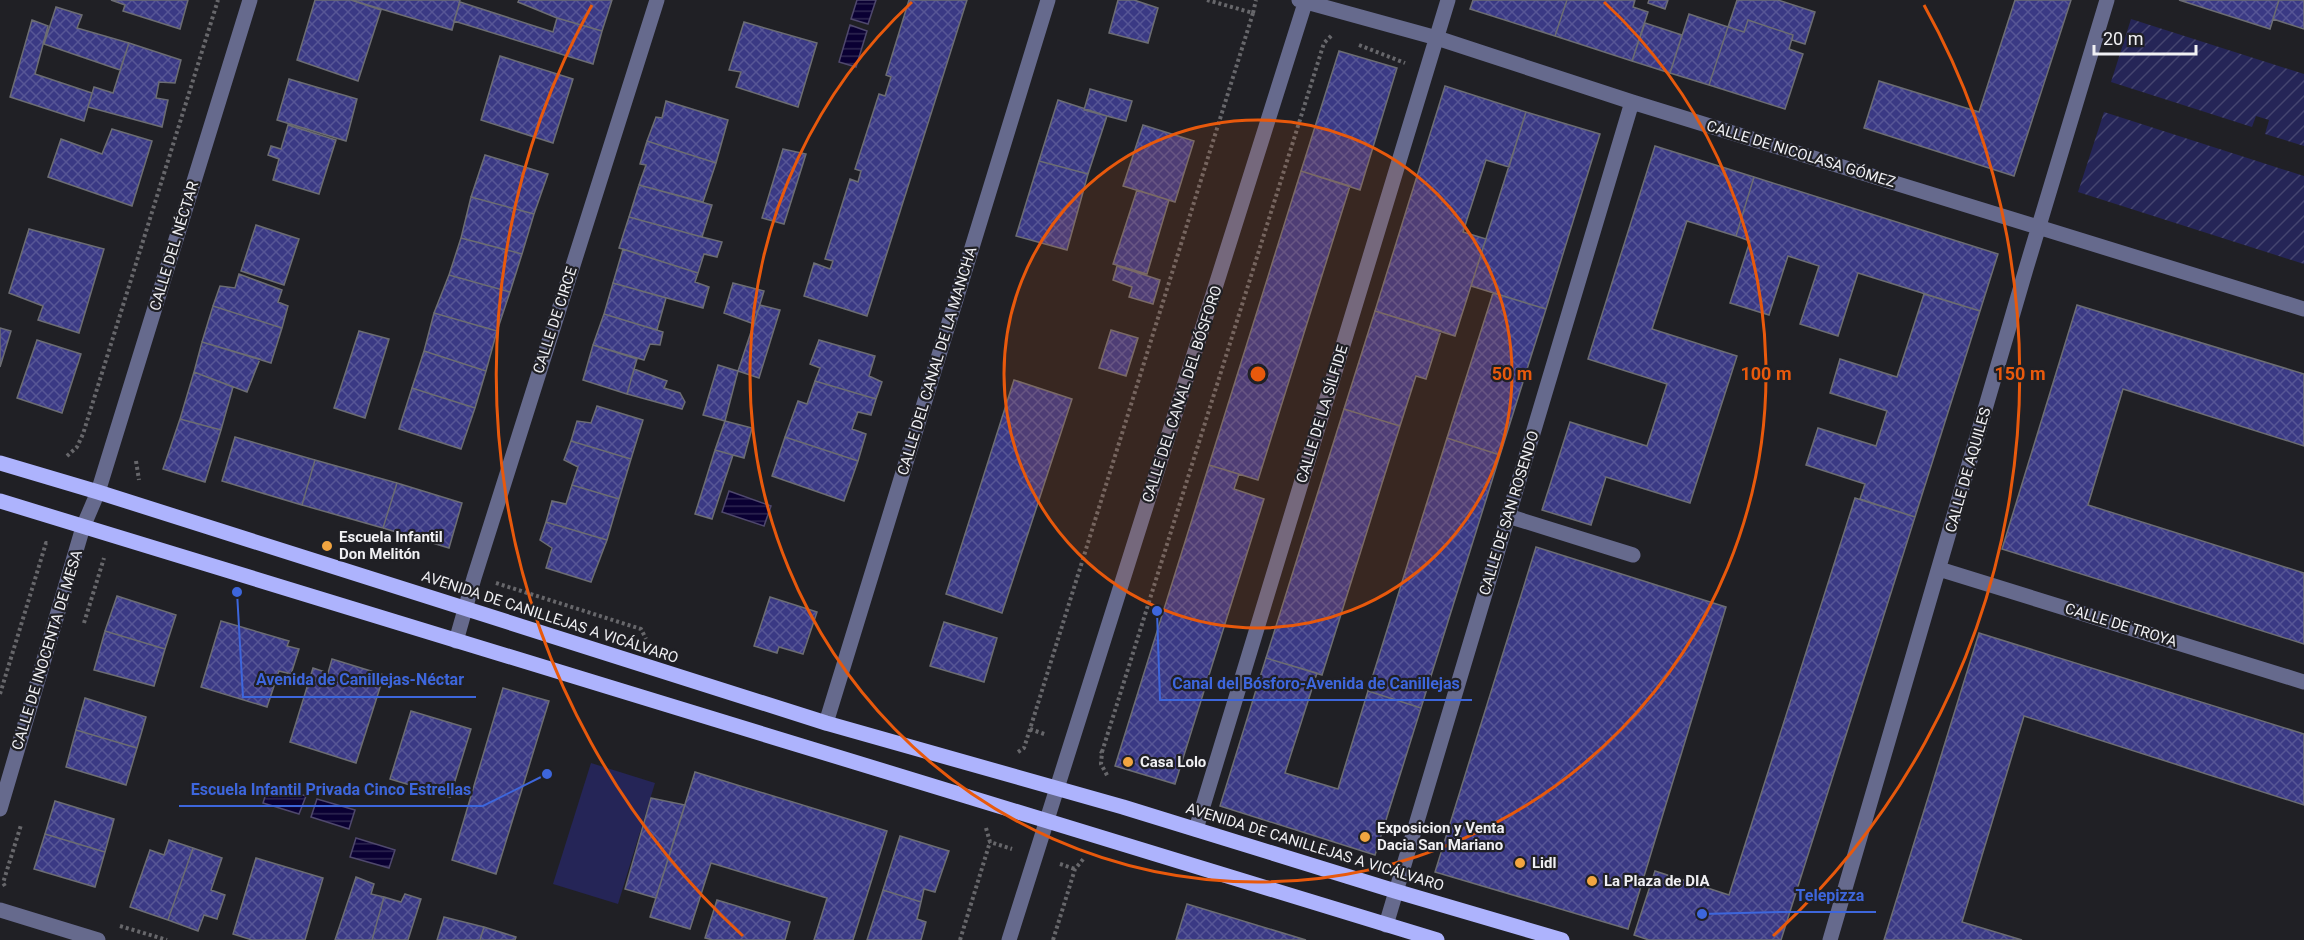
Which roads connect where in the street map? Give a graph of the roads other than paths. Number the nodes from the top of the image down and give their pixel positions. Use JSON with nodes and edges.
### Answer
{"nodes":[{"id":1,"x":250,"y":0,"type":"edge"},
{"id":2,"x":657,"y":0,"type":"edge"},
{"id":3,"x":1048,"y":0,"type":"edge"},
{"id":4,"x":1448,"y":0,"type":"edge"},
{"id":5,"x":2107,"y":0,"type":"edge"},
{"id":6,"x":1304,"y":1,"type":"edge"},
{"id":7,"x":1437,"y":38,"type":"junction"},
{"id":8,"x":1632,"y":102,"type":"junction"},
{"id":9,"x":2038,"y":227,"type":"junction"},
{"id":10,"x":2304,"y":309,"type":"edge"},
{"id":11,"x":0,"y":463,"type":"edge"},
{"id":12,"x":98,"y":492,"type":"junction"},
{"id":13,"x":0,"y":501,"type":"edge"},
{"id":14,"x":1508,"y":516,"type":"junction"},
{"id":15,"x":83,"y":527,"type":"junction"},
{"id":16,"x":1633,"y":555,"type":"dead end"},
{"id":17,"x":1939,"y":569,"type":"junction"},
{"id":18,"x":464,"y":608,"type":"junction"},
{"id":19,"x":456,"y":641,"type":"junction"},
{"id":20,"x":2304,"y":682,"type":"edge"},
{"id":21,"x":826,"y":723,"type":"junction"},
{"id":22,"x":1057,"y":788,"type":"junction"},
{"id":23,"x":0,"y":809,"type":"edge"},
{"id":24,"x":1046,"y":822,"type":"junction"},
{"id":25,"x":1196,"y":829,"type":"junction"},
{"id":26,"x":1395,"y":891,"type":"junction"},
{"id":27,"x":0,"y":910,"type":"edge"},
{"id":28,"x":1386,"y":925,"type":"junction"},
{"id":29,"x":98,"y":940,"type":"edge"},
{"id":30,"x":1009,"y":940,"type":"edge"},
{"id":31,"x":1437,"y":940,"type":"edge"},
{"id":32,"x":1562,"y":940,"type":"edge"},
{"id":33,"x":1830,"y":940,"type":"edge"}],
"edges":[{"from":1,"to":12,"type":"street","name":"CALLE DEL NÉCTAR"},
{"from":2,"to":18,"type":"street","name":"CALLE DE CIRCE"},
{"from":3,"to":21,"type":"street","name":"CALLE DEL CANAL DE LA MANCHA"},
{"from":4,"to":7,"type":"street","name":"CALLE DE LA SÍLFIDE"},
{"from":5,"to":9,"type":"street","name":"CALLE DE AQUILES"},
{"from":6,"to":7,"type":"street","name":"CALLE DE NICOLASA GÓMEZ"},
{"from":6,"to":22,"type":"street","name":"CALLE DEL CANAL DEL BÓSFORO"},
{"from":7,"to":8,"type":"street","name":"CALLE DE NICOLASA GÓMEZ"},
{"from":7,"to":25,"type":"street","name":"CALLE DE LA SÍLFIDE"},
{"from":8,"to":9,"type":"street","name":"CALLE DE NICOLASA GÓMEZ"},
{"from":8,"to":14,"type":"street","name":"CALLE DE SAN ROSENDO"},
{"from":9,"to":10,"type":"street","name":"CALLE DE NICOLASA GÓMEZ"},
{"from":9,"to":17,"type":"street","name":"CALLE DE AQUILES"},
{"from":11,"to":12,"type":"main road","name":"AVENIDA DE CANILLEJAS A VICÁLVARO"},
{"from":12,"to":15,"type":"street","name":"CALLE DE INOCENTA DE MESA"},
{"from":12,"to":18,"type":"main road","name":"AVENIDA DE CANILLEJAS A VICÁLVARO"},
{"from":13,"to":15,"type":"main road"},
{"from":14,"to":16,"type":"street"},
{"from":14,"to":26,"type":"street","name":"CALLE DE SAN ROSENDO"},
{"from":15,"to":19,"type":"main road"},
{"from":15,"to":23,"type":"street","name":"CALLE DE INOCENTA DE MESA"},
{"from":17,"to":20,"type":"street","name":"CALLE DE TROYA"},
{"from":17,"to":33,"type":"street","name":"CALLE DE AQUILES"},
{"from":18,"to":19,"type":"street","name":"CALLE DE CIRCE"},
{"from":18,"to":21,"type":"main road","name":"AVENIDA DE CANILLEJAS A VICÁLVARO"},
{"from":19,"to":24,"type":"main road"},
{"from":21,"to":22,"type":"main road","name":"AVENIDA DE CANILLEJAS A VICÁLVARO"},
{"from":22,"to":24,"type":"street"},
{"from":22,"to":25,"type":"main road","name":"AVENIDA DE CANILLEJAS A VICÁLVARO"},
{"from":24,"to":28,"type":"main road"},
{"from":24,"to":30,"type":"street"},
{"from":25,"to":26,"type":"main road","name":"AVENIDA DE CANILLEJAS A VICÁLVARO"},
{"from":26,"to":28,"type":"street","name":"CALLE DE SAN ROSENDO"},
{"from":26,"to":32,"type":"main road","name":"AVENIDA DE CANILLEJAS A VICÁLVARO"},
{"from":27,"to":29,"type":"street"},
{"from":28,"to":31,"type":"main road"}]}
